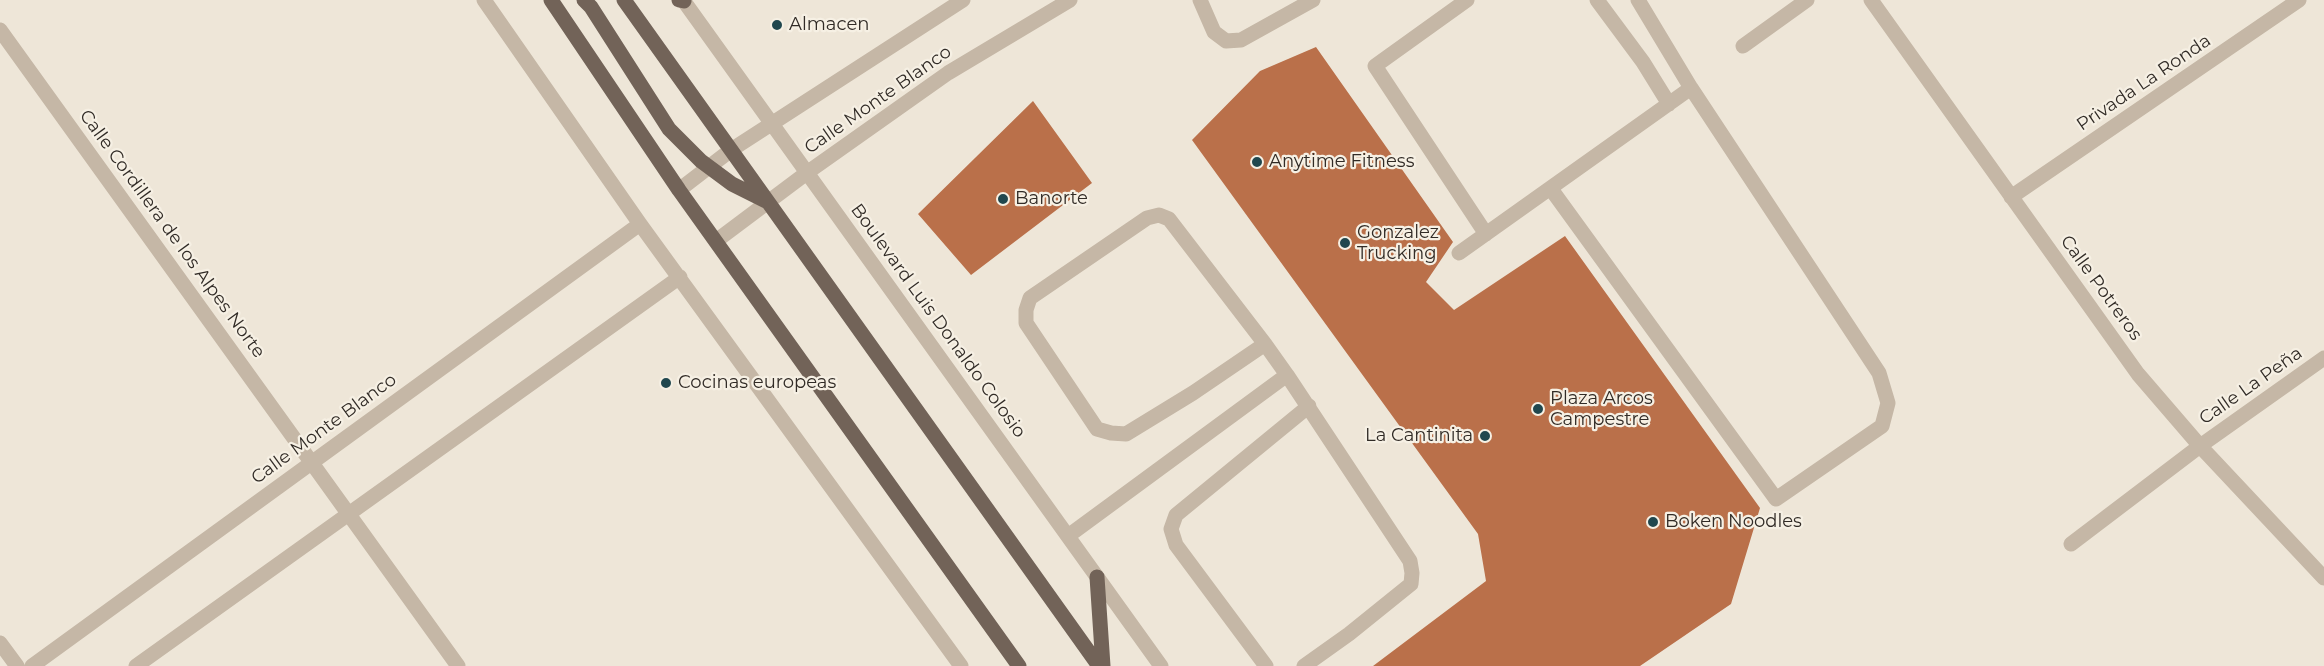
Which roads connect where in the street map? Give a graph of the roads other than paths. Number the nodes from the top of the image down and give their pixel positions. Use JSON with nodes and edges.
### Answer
{"nodes":[{"id":1,"x":484,"y":0,"type":"edge"},
{"id":2,"x":551,"y":0,"type":"edge"},
{"id":3,"x":584,"y":0,"type":"edge"},
{"id":4,"x":624,"y":0,"type":"edge"},
{"id":5,"x":682,"y":0,"type":"edge"},
{"id":6,"x":963,"y":0,"type":"edge"},
{"id":7,"x":1070,"y":0,"type":"edge"},
{"id":8,"x":1200,"y":0,"type":"edge"},
{"id":9,"x":1313,"y":0,"type":"edge"},
{"id":10,"x":1467,"y":0,"type":"edge"},
{"id":11,"x":1597,"y":0,"type":"edge"},
{"id":12,"x":1638,"y":0,"type":"edge"},
{"id":13,"x":1807,"y":0,"type":"edge"},
{"id":14,"x":1871,"y":0,"type":"edge"},
{"id":15,"x":2299,"y":0,"type":"edge"},
{"id":16,"x":0,"y":30,"type":"edge"},
{"id":17,"x":1743,"y":46,"type":"dead end"},
{"id":18,"x":1691,"y":88,"type":"junction"},
{"id":19,"x":1669,"y":104,"type":"junction"},
{"id":20,"x":772,"y":124,"type":"junction"},
{"id":21,"x":731,"y":150,"type":"junction"},
{"id":22,"x":709,"y":167,"type":"junction"},
{"id":23,"x":808,"y":172,"type":"junction"},
{"id":24,"x":1551,"y":189,"type":"junction"},
{"id":25,"x":679,"y":190,"type":"junction"},
{"id":26,"x":2012,"y":197,"type":"junction"},
{"id":27,"x":768,"y":202,"type":"junction"},
{"id":28,"x":640,"y":224,"type":"junction"},
{"id":29,"x":1486,"y":234,"type":"junction"},
{"id":30,"x":716,"y":241,"type":"junction"},
{"id":31,"x":1459,"y":253,"type":"dead end"},
{"id":32,"x":680,"y":277,"type":"junction"},
{"id":33,"x":1265,"y":344,"type":"junction"},
{"id":34,"x":2324,"y":358,"type":"edge"},
{"id":35,"x":1287,"y":375,"type":"junction"},
{"id":36,"x":1309,"y":406,"type":"junction"},
{"id":37,"x":2200,"y":446,"type":"junction"},
{"id":38,"x":312,"y":462,"type":"junction"},
{"id":39,"x":349,"y":514,"type":"junction"},
{"id":40,"x":1068,"y":536,"type":"junction"},
{"id":41,"x":2071,"y":544,"type":"dead end"},
{"id":42,"x":1097,"y":577,"type":"junction"},
{"id":43,"x":2324,"y":578,"type":"edge"},
{"id":44,"x":0,"y":643,"type":"edge"},
{"id":45,"x":17,"y":666,"type":"edge"},
{"id":46,"x":32,"y":666,"type":"edge"},
{"id":47,"x":136,"y":666,"type":"edge"},
{"id":48,"x":458,"y":666,"type":"edge"},
{"id":49,"x":961,"y":666,"type":"edge"},
{"id":50,"x":1018,"y":666,"type":"edge"},
{"id":51,"x":1101,"y":666,"type":"edge"},
{"id":52,"x":1161,"y":666,"type":"edge"},
{"id":53,"x":1266,"y":666,"type":"edge"},
{"id":54,"x":1304,"y":666,"type":"edge"}],
"edges":[{"from":1,"to":28,"type":"street"},
{"from":2,"to":25,"type":"main road"},
{"from":3,"to":22,"type":"main road"},
{"from":4,"to":21,"type":"main road"},
{"from":5,"to":20,"type":"street","name":"Boulevard Luis Donaldo Colosio"},
{"from":6,"to":20,"type":"street","name":"Calle Monte Blanco"},
{"from":7,"to":23,"type":"street","name":"Calle Monte Blanco"},
{"from":8,"to":9,"type":"street"},
{"from":10,"to":29,"type":"street"},
{"from":11,"to":19,"type":"street"},
{"from":12,"to":18,"type":"street"},
{"from":13,"to":17,"type":"street"},
{"from":14,"to":26,"type":"street","name":"Calle Potreros"},
{"from":15,"to":26,"type":"street","name":"Privada La Ronda"},
{"from":16,"to":38,"type":"street","name":"Calle Cordillera de los Alpes Norte"},
{"from":18,"to":19,"type":"street"},
{"from":18,"to":24,"type":"street"},
{"from":19,"to":24,"type":"street"},
{"from":20,"to":21,"type":"street","name":"Calle Monte Blanco"},
{"from":20,"to":23,"type":"street","name":"Boulevard Luis Donaldo Colosio"},
{"from":21,"to":22,"type":"street","name":"Calle Monte Blanco"},
{"from":21,"to":27,"type":"main road"},
{"from":22,"to":25,"type":"street","name":"Calle Monte Blanco"},
{"from":22,"to":27,"type":"main road"},
{"from":23,"to":27,"type":"street","name":"Calle Monte Blanco"},
{"from":23,"to":40,"type":"street","name":"Boulevard Luis Donaldo Colosio"},
{"from":24,"to":29,"type":"street"},
{"from":25,"to":30,"type":"main road"},
{"from":26,"to":37,"type":"street","name":"Calle Potreros"},
{"from":27,"to":30,"type":"street","name":"Calle Monte Blanco"},
{"from":27,"to":51,"type":"main road"},
{"from":28,"to":32,"type":"street"},
{"from":28,"to":38,"type":"street","name":"Calle Monte Blanco"},
{"from":29,"to":31,"type":"street"},
{"from":30,"to":50,"type":"main road"},
{"from":32,"to":39,"type":"street"},
{"from":32,"to":49,"type":"street"},
{"from":33,"to":33,"type":"street"},
{"from":33,"to":35,"type":"street"},
{"from":34,"to":37,"type":"street","name":"Calle La Peña"},
{"from":35,"to":36,"type":"street"},
{"from":35,"to":40,"type":"street"},
{"from":36,"to":53,"type":"street"},
{"from":36,"to":54,"type":"street"},
{"from":37,"to":41,"type":"street","name":"Calle La Peña"},
{"from":37,"to":43,"type":"street","name":"Calle Potreros"},
{"from":38,"to":39,"type":"street","name":"Calle Cordillera de los Alpes Norte"},
{"from":38,"to":46,"type":"street","name":"Calle Monte Blanco"},
{"from":39,"to":47,"type":"street"},
{"from":39,"to":48,"type":"street","name":"Calle Cordillera de los Alpes Norte"},
{"from":40,"to":42,"type":"street","name":"Boulevard Luis Donaldo Colosio"},
{"from":42,"to":51,"type":"main road"},
{"from":42,"to":52,"type":"street","name":"Boulevard Luis Donaldo Colosio"},
{"from":44,"to":45,"type":"street"}]}
